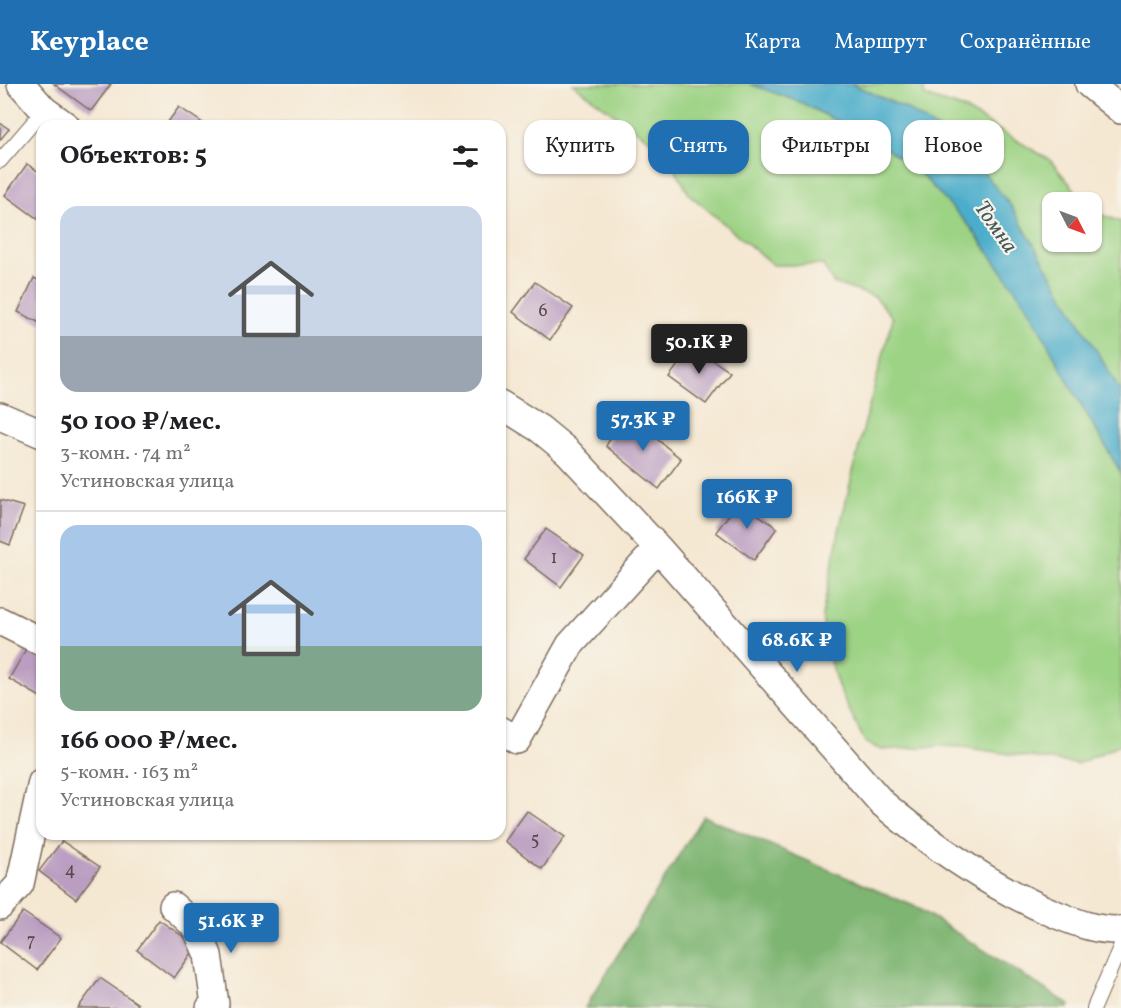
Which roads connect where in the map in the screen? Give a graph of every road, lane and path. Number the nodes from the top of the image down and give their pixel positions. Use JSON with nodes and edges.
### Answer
{"nodes":[{"id":1,"x":21,"y":84,"type":"edge"},
{"id":2,"x":1089,"y":84,"type":"edge"},
{"id":3,"x":44,"y":110,"type":"junction"},
{"id":4,"x":1121,"y":110,"type":"edge"},
{"id":5,"x":58,"y":120,"type":"edge"},
{"id":6,"x":0,"y":161,"type":"edge"},
{"id":7,"x":506,"y":408,"type":"edge"},
{"id":8,"x":0,"y":416,"type":"edge"},
{"id":9,"x":36,"y":431,"type":"edge"},
{"id":10,"x":658,"y":548,"type":"junction"},
{"id":11,"x":0,"y":621,"type":"edge"},
{"id":12,"x":36,"y":639,"type":"edge"},
{"id":13,"x":506,"y":734,"type":"edge"},
{"id":14,"x":36,"y":810,"type":"edge"},
{"id":15,"x":0,"y":906,"type":"edge"},
{"id":16,"x":174,"y":906,"type":"dead end"},
{"id":17,"x":1121,"y":930,"type":"edge"},
{"id":18,"x":1121,"y":945,"type":"edge"},
{"id":19,"x":210,"y":1008,"type":"edge"},
{"id":20,"x":1094,"y":1008,"type":"edge"}],
"edges":[{"from":1,"to":3,"type":"street"},
{"from":2,"to":4,"type":"street"},
{"from":3,"to":5,"type":"street"},
{"from":3,"to":6,"type":"lane"},
{"from":7,"to":10,"type":"street"},
{"from":8,"to":9,"type":"street"},
{"from":10,"to":13,"type":"street"},
{"from":10,"to":17,"type":"street"},
{"from":11,"to":12,"type":"street"},
{"from":14,"to":15,"type":"street"},
{"from":16,"to":19,"type":"street"},
{"from":18,"to":20,"type":"lane"}]}
